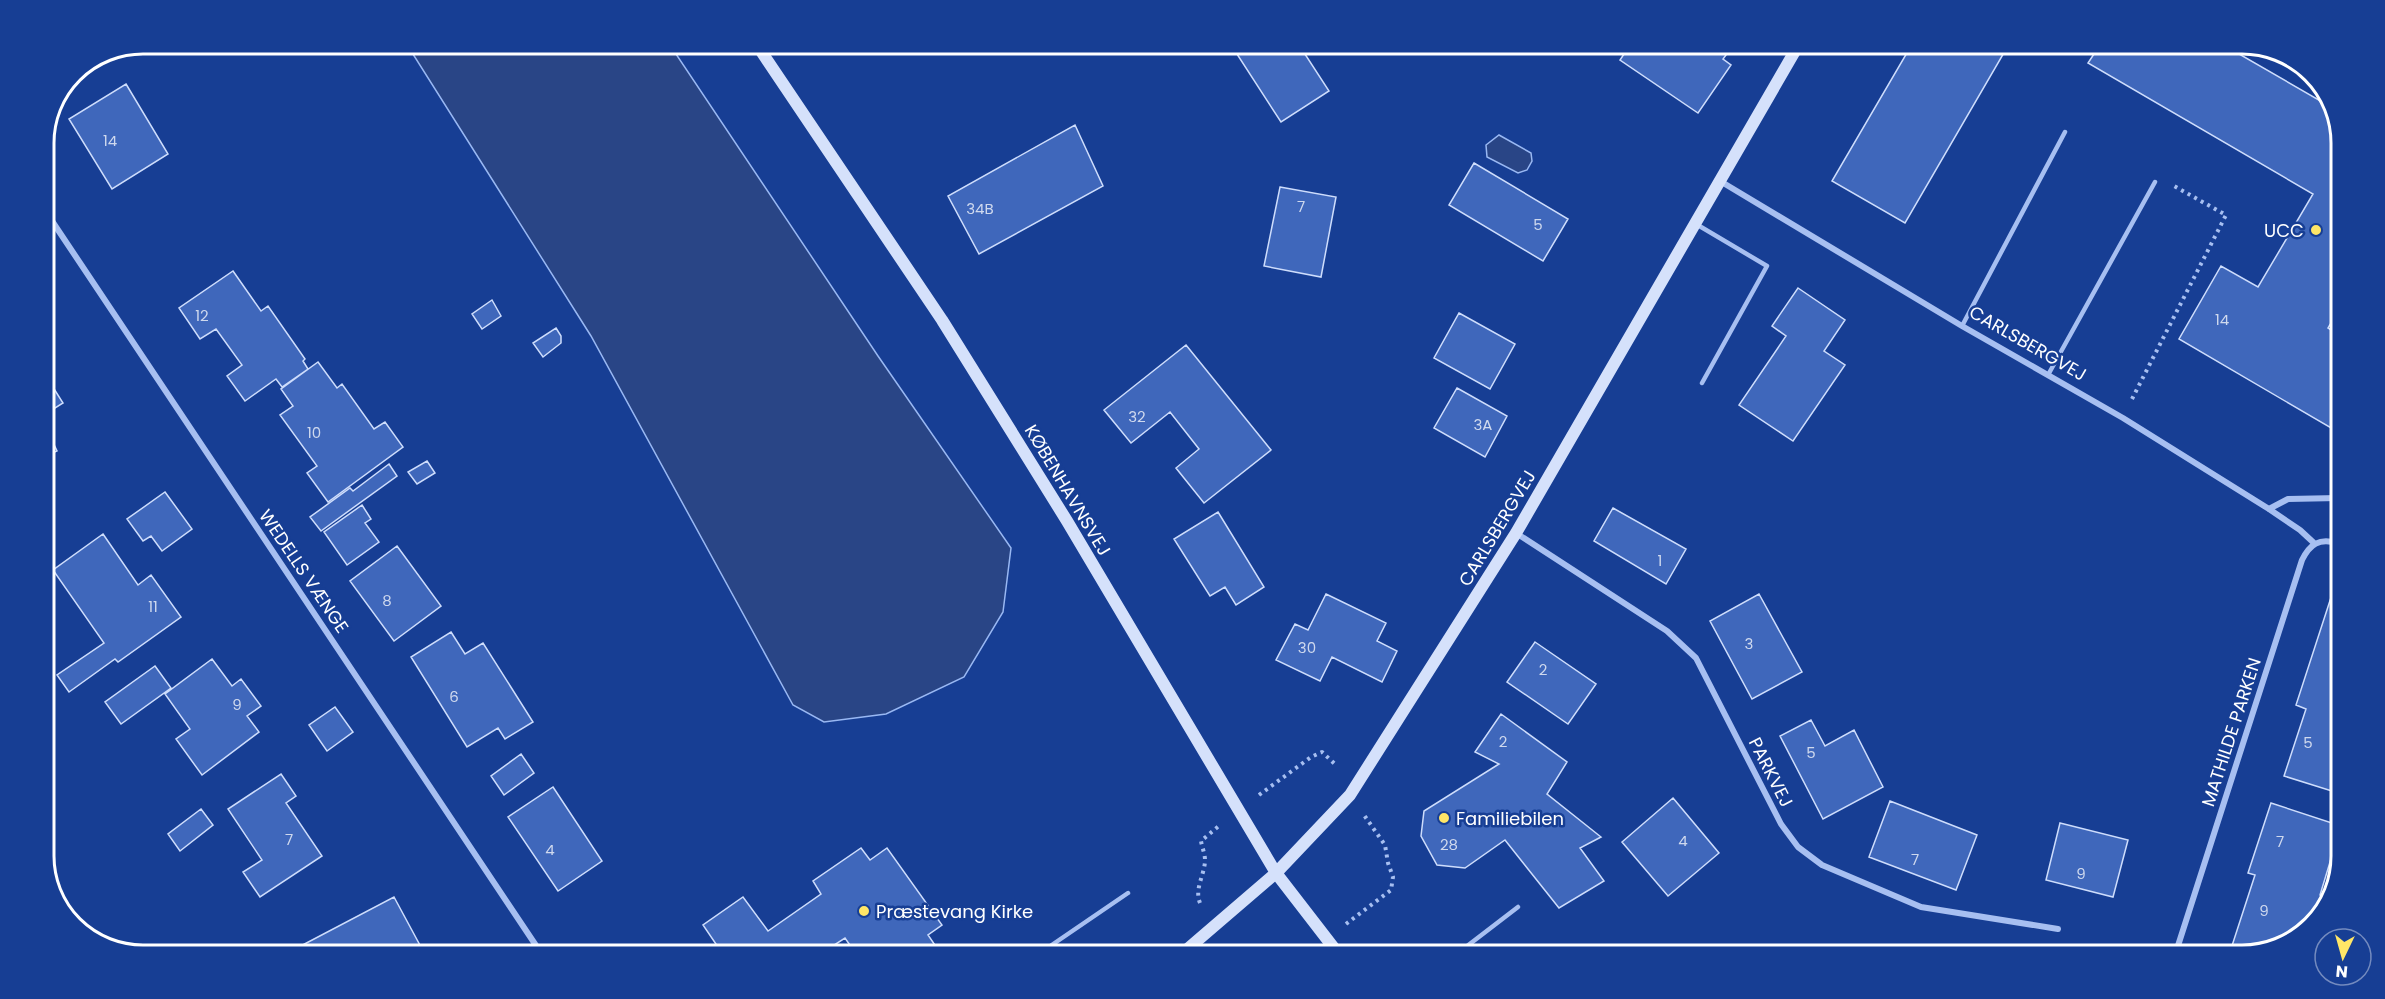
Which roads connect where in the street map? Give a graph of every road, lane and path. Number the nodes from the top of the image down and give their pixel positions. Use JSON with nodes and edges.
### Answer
{"nodes":[{"id":1,"x":763,"y":54,"type":"edge"},
{"id":2,"x":1793,"y":54,"type":"edge"},
{"id":3,"x":2065,"y":132,"type":"dead end"},
{"id":4,"x":1720,"y":181,"type":"junction"},
{"id":5,"x":2155,"y":182,"type":"joint"},
{"id":6,"x":54,"y":223,"type":"edge"},
{"id":7,"x":1695,"y":224,"type":"junction"},
{"id":8,"x":1962,"y":326,"type":"junction"},
{"id":9,"x":2048,"y":375,"type":"junction"},
{"id":10,"x":1702,"y":383,"type":"dead end"},
{"id":11,"x":2123,"y":418,"type":"junction"},
{"id":12,"x":2331,"y":498,"type":"edge"},
{"id":13,"x":2269,"y":509,"type":"junction"},
{"id":14,"x":1516,"y":533,"type":"junction"},
{"id":15,"x":2331,"y":542,"type":"edge"},
{"id":16,"x":2314,"y":543,"type":"junction"},
{"id":17,"x":1276,"y":873,"type":"junction"},
{"id":18,"x":1128,"y":893,"type":"dead end"},
{"id":19,"x":1518,"y":907,"type":"dead end"},
{"id":20,"x":2058,"y":928,"type":"dead end"},
{"id":21,"x":536,"y":945,"type":"edge"},
{"id":22,"x":1052,"y":945,"type":"edge"},
{"id":23,"x":1192,"y":945,"type":"edge"},
{"id":24,"x":1332,"y":945,"type":"edge"},
{"id":25,"x":1468,"y":945,"type":"edge"},
{"id":26,"x":2178,"y":945,"type":"edge"}],
"edges":[{"from":1,"to":17,"type":"street","name":"KØBENHAVNSVEJ"},
{"from":2,"to":4,"type":"street","name":"CARLSBERGVEJ"},
{"from":3,"to":8,"type":"lane"},
{"from":4,"to":7,"type":"street","name":"CARLSBERGVEJ"},
{"from":4,"to":8,"type":"street","name":"CARLSBERGVEJ"},
{"from":5,"to":9,"type":"lane"},
{"from":5,"to":11,"type":"path"},
{"from":6,"to":21,"type":"street","name":"WEDELLS VÆNGE"},
{"from":7,"to":10,"type":"lane"},
{"from":7,"to":14,"type":"street","name":"CARLSBERGVEJ"},
{"from":8,"to":9,"type":"street","name":"CARLSBERGVEJ"},
{"from":9,"to":11,"type":"street","name":"CARLSBERGVEJ"},
{"from":11,"to":13,"type":"street","name":"CARLSBERGVEJ"},
{"from":12,"to":13,"type":"street"},
{"from":13,"to":16,"type":"street","name":"CARLSBERGVEJ"},
{"from":14,"to":17,"type":"street","name":"CARLSBERGVEJ"},
{"from":14,"to":20,"type":"street","name":"PARKVEJ"},
{"from":15,"to":16,"type":"street"},
{"from":16,"to":26,"type":"street","name":"MATHILDE PARKEN"},
{"from":17,"to":23,"type":"street","name":"CARLSBERGVEJ"},
{"from":17,"to":24,"type":"street","name":"KØBENHAVNSVEJ"},
{"from":18,"to":22,"type":"lane"},
{"from":19,"to":25,"type":"lane"}]}
